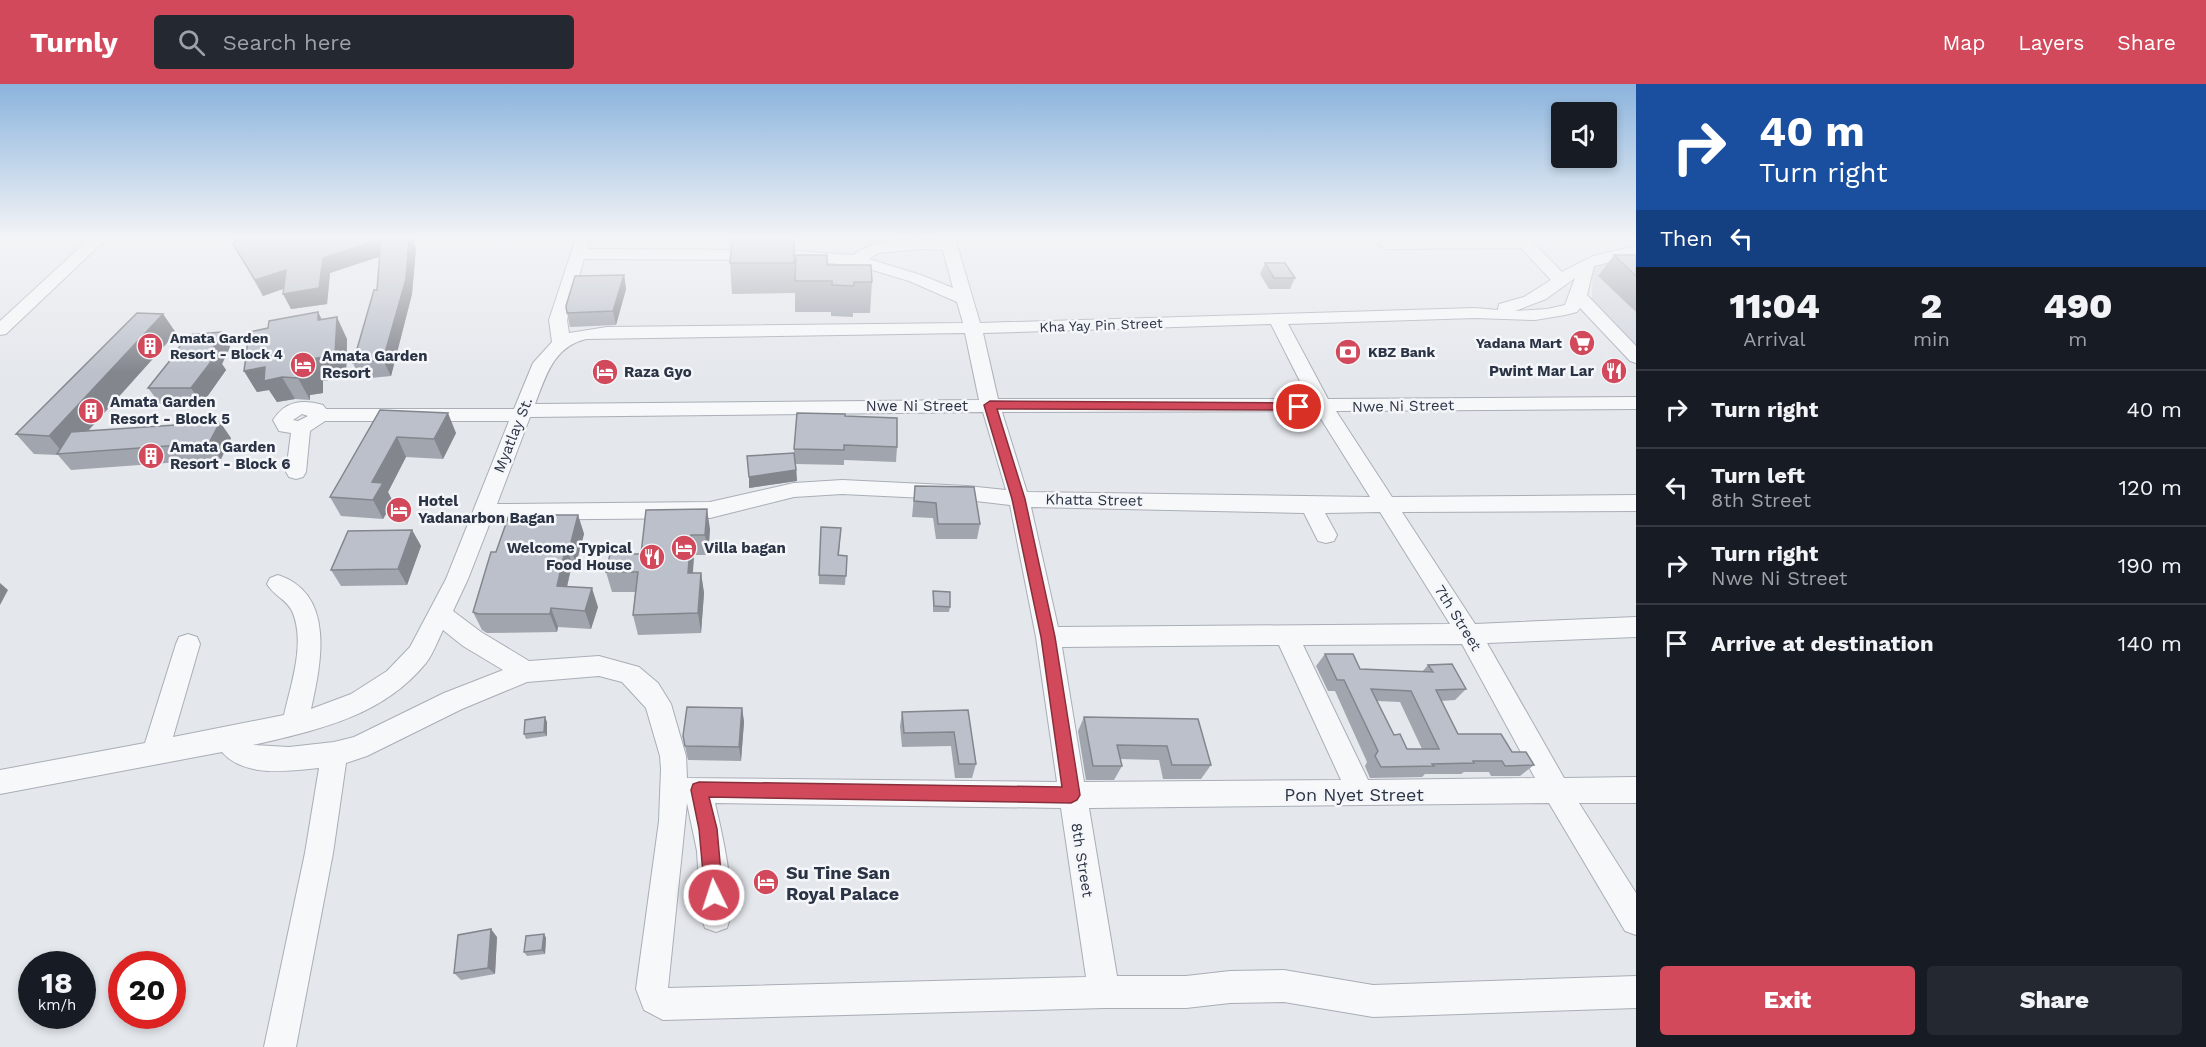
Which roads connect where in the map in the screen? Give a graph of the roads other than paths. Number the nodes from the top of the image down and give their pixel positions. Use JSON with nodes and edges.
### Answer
{"nodes":[{"id":1,"x":51,"y":283,"type":"edge"},
{"id":2,"x":570,"y":283,"type":"edge"},
{"id":3,"x":927,"y":283,"type":"edge"},
{"id":4,"x":959,"y":283,"type":"edge"},
{"id":5,"x":1559,"y":283,"type":"edge"},
{"id":6,"x":1582,"y":283,"type":"edge"},
{"id":7,"x":1578,"y":296,"type":"junction"},
{"id":8,"x":964,"y":299,"type":"junction"},
{"id":9,"x":1476,"y":313,"type":"junction"},
{"id":10,"x":1276,"y":318,"type":"junction"},
{"id":11,"x":973,"y":328,"type":"junction"},
{"id":12,"x":0,"y":330,"type":"edge"},
{"id":13,"x":1609,"y":330,"type":"junction"},
{"id":14,"x":1636,"y":330,"type":"edge"},
{"id":15,"x":561,"y":342,"type":"junction"},
{"id":16,"x":1636,"y":357,"type":"edge"},
{"id":17,"x":1636,"y":403,"type":"edge"},
{"id":18,"x":990,"y":405,"type":"junction"},
{"id":19,"x":1323,"y":407,"type":"junction"},
{"id":20,"x":521,"y":413,"type":"junction"},
{"id":21,"x":296,"y":472,"type":"dead end"},
{"id":22,"x":1019,"y":499,"type":"junction"},
{"id":23,"x":1636,"y":502,"type":"edge"},
{"id":24,"x":1383,"y":503,"type":"junction"},
{"id":25,"x":1311,"y":504,"type":"junction"},
{"id":26,"x":483,"y":512,"type":"junction"},
{"id":27,"x":1326,"y":535,"type":"dead end"},
{"id":28,"x":278,"y":584,"type":"dead end"},
{"id":29,"x":440,"y":614,"type":"junction"},
{"id":30,"x":1636,"y":627,"type":"edge"},
{"id":31,"x":1469,"y":634,"type":"junction"},
{"id":32,"x":1286,"y":635,"type":"junction"},
{"id":33,"x":1048,"y":637,"type":"junction"},
{"id":34,"x":188,"y":644,"type":"dead end"},
{"id":35,"x":526,"y":672,"type":"junction"},
{"id":36,"x":296,"y":724,"type":"junction"},
{"id":37,"x":227,"y":739,"type":"junction"},
{"id":38,"x":155,"y":752,"type":"junction"},
{"id":39,"x":334,"y":754,"type":"junction"},
{"id":40,"x":0,"y":782,"type":"edge"},
{"id":41,"x":687,"y":790,"type":"junction"},
{"id":42,"x":1636,"y":790,"type":"edge"},
{"id":43,"x":1557,"y":792,"type":"junction"},
{"id":44,"x":1361,"y":794,"type":"junction"},
{"id":45,"x":1071,"y":795,"type":"junction"},
{"id":46,"x":716,"y":917,"type":"dead end"},
{"id":47,"x":1636,"y":920,"type":"edge"},
{"id":48,"x":1104,"y":992,"type":"junction"},
{"id":49,"x":1636,"y":992,"type":"edge"},
{"id":50,"x":280,"y":1047,"type":"edge"}],
"edges":[{"from":1,"to":12,"type":"street"},
{"from":2,"to":15,"type":"street"},
{"from":3,"to":8,"type":"street"},
{"from":4,"to":8,"type":"street","name":"8th Street"},
{"from":5,"to":9,"type":"street"},
{"from":6,"to":7,"type":"street"},
{"from":7,"to":9,"type":"street","name":"Kha Yay Pin Street"},
{"from":7,"to":13,"type":"street"},
{"from":8,"to":11,"type":"street","name":"8th Street"},
{"from":9,"to":10,"type":"street","name":"Kha Yay Pin Street"},
{"from":10,"to":11,"type":"street","name":"Kha Yay Pin Street"},
{"from":10,"to":19,"type":"street","name":"7th Street"},
{"from":11,"to":15,"type":"street","name":"Kha Yay Pin Street"},
{"from":11,"to":18,"type":"street","name":"8th Street"},
{"from":13,"to":14,"type":"street"},
{"from":13,"to":16,"type":"street"},
{"from":15,"to":20,"type":"street","name":"Myatlay St."},
{"from":17,"to":19,"type":"street","name":"Nwe Ni Street"},
{"from":18,"to":19,"type":"street","name":"Nwe Ni Street"},
{"from":18,"to":20,"type":"street","name":"Nwe Ni Street"},
{"from":18,"to":22,"type":"street","name":"8th Street"},
{"from":19,"to":24,"type":"street","name":"7th Street"},
{"from":20,"to":21,"type":"street","name":"Nwe Ni Street"},
{"from":20,"to":26,"type":"street","name":"Myatlay St."},
{"from":22,"to":25,"type":"street","name":"Khatta Street"},
{"from":22,"to":26,"type":"street","name":"Khatta Street"},
{"from":22,"to":33,"type":"street","name":"8th Street"},
{"from":23,"to":24,"type":"street","name":"Khatta Street"},
{"from":24,"to":25,"type":"street","name":"Khatta Street"},
{"from":24,"to":31,"type":"street","name":"7th Street"},
{"from":25,"to":27,"type":"street"},
{"from":26,"to":29,"type":"street","name":"Myatlay St."},
{"from":28,"to":36,"type":"street"},
{"from":29,"to":35,"type":"street"},
{"from":29,"to":36,"type":"street","name":"Myatlay St."},
{"from":30,"to":31,"type":"street"},
{"from":31,"to":32,"type":"street"},
{"from":31,"to":43,"type":"street","name":"7th Street"},
{"from":32,"to":33,"type":"street"},
{"from":32,"to":44,"type":"street"},
{"from":33,"to":45,"type":"street","name":"8th Street"},
{"from":34,"to":38,"type":"street"},
{"from":35,"to":39,"type":"street"},
{"from":35,"to":41,"type":"street"},
{"from":36,"to":37,"type":"street","name":"Myatlay St."},
{"from":37,"to":38,"type":"street","name":"Myatlay St."},
{"from":37,"to":39,"type":"street"},
{"from":38,"to":40,"type":"street","name":"Myatlay St."},
{"from":39,"to":50,"type":"street"},
{"from":41,"to":45,"type":"street","name":"Pon Nyet Street"},
{"from":41,"to":46,"type":"street"},
{"from":41,"to":48,"type":"street"},
{"from":42,"to":43,"type":"street","name":"Pon Nyet Street"},
{"from":43,"to":44,"type":"street","name":"Pon Nyet Street"},
{"from":43,"to":47,"type":"street","name":"7th Street"},
{"from":44,"to":45,"type":"street","name":"Pon Nyet Street"},
{"from":45,"to":48,"type":"street","name":"8th Street"},
{"from":48,"to":49,"type":"street"}]}
